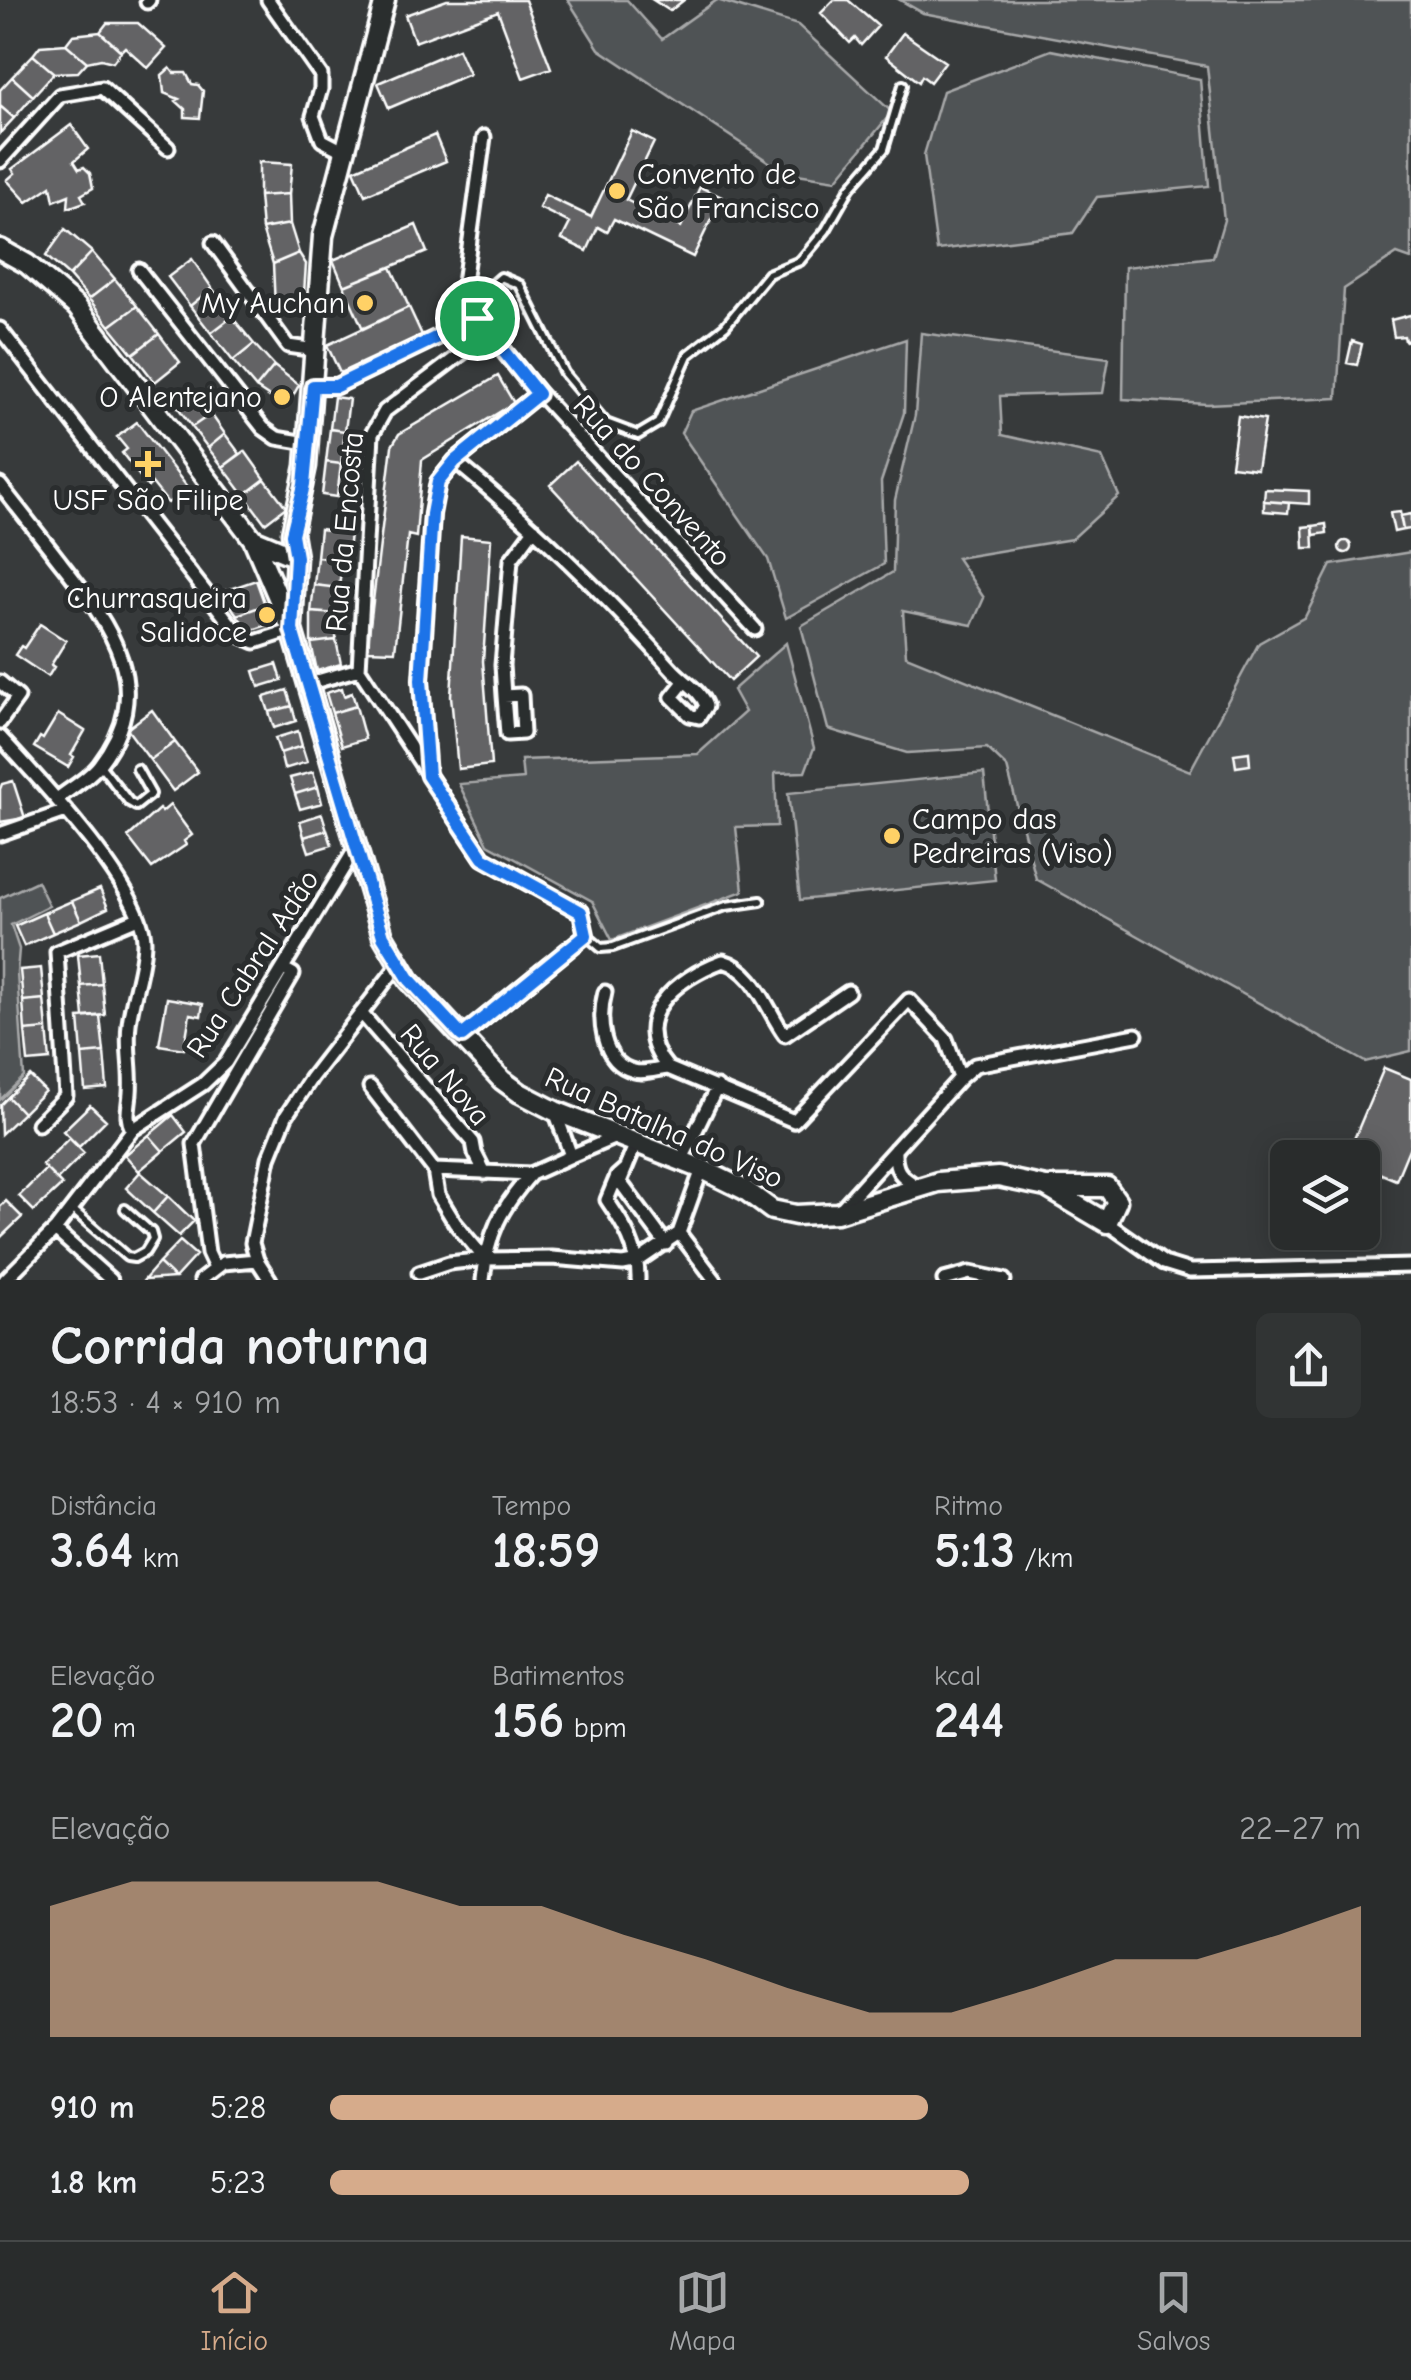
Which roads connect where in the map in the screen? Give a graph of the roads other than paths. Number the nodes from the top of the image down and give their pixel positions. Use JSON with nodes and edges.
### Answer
{"nodes":[{"id":1,"x":268,"y":0,"type":"edge"},
{"id":2,"x":385,"y":0,"type":"edge"},
{"id":3,"x":903,"y":85,"type":"dead end"},
{"id":4,"x":484,"y":136,"type":"dead end"},
{"id":5,"x":168,"y":148,"type":"dead end"},
{"id":6,"x":345,"y":152,"type":"junction"},
{"id":7,"x":0,"y":160,"type":"edge"},
{"id":8,"x":213,"y":244,"type":"dead end"},
{"id":9,"x":0,"y":249,"type":"edge"},
{"id":10,"x":139,"y":270,"type":"dead end"},
{"id":11,"x":468,"y":306,"type":"junction"},
{"id":12,"x":477,"y":318,"type":"junction"},
{"id":13,"x":0,"y":329,"type":"edge"},
{"id":14,"x":489,"y":333,"type":"junction"},
{"id":15,"x":316,"y":350,"type":"junction"},
{"id":16,"x":313,"y":386,"type":"junction"},
{"id":17,"x":538,"y":394,"type":"junction"},
{"id":18,"x":307,"y":443,"type":"junction"},
{"id":19,"x":455,"y":461,"type":"junction"},
{"id":20,"x":0,"y":485,"type":"edge"},
{"id":21,"x":534,"y":529,"type":"junction"},
{"id":22,"x":253,"y":539,"type":"junction"},
{"id":23,"x":296,"y":557,"type":"junction"},
{"id":24,"x":263,"y":562,"type":"junction"},
{"id":25,"x":755,"y":628,"type":"dead end"},
{"id":26,"x":292,"y":630,"type":"junction"},
{"id":27,"x":359,"y":669,"type":"junction"},
{"id":28,"x":0,"y":682,"type":"edge"},
{"id":29,"x":684,"y":682,"type":"dead end"},
{"id":30,"x":307,"y":684,"type":"junction"},
{"id":31,"x":504,"y":696,"type":"dead end"},
{"id":32,"x":0,"y":722,"type":"edge"},
{"id":33,"x":0,"y":737,"type":"edge"},
{"id":34,"x":6,"y":751,"type":"edge"},
{"id":35,"x":100,"y":764,"type":"junction"},
{"id":36,"x":137,"y":770,"type":"dead end"},
{"id":37,"x":428,"y":776,"type":"junction"},
{"id":38,"x":57,"y":798,"type":"junction"},
{"id":39,"x":66,"y":812,"type":"junction"},
{"id":40,"x":0,"y":834,"type":"edge"},
{"id":41,"x":356,"y":849,"type":"junction"},
{"id":42,"x":762,"y":900,"type":"dead end"},
{"id":43,"x":138,"y":918,"type":"junction"},
{"id":44,"x":586,"y":935,"type":"junction"},
{"id":45,"x":398,"y":964,"type":"junction"},
{"id":46,"x":284,"y":969,"type":"junction"},
{"id":47,"x":604,"y":992,"type":"dead end"},
{"id":48,"x":848,"y":992,"type":"dead end"},
{"id":49,"x":360,"y":1014,"type":"junction"},
{"id":50,"x":462,"y":1036,"type":"junction"},
{"id":51,"x":1136,"y":1036,"type":"dead end"},
{"id":52,"x":668,"y":1068,"type":"junction"},
{"id":53,"x":960,"y":1078,"type":"junction"},
{"id":54,"x":370,"y":1087,"type":"dead end"},
{"id":55,"x":717,"y":1087,"type":"junction"},
{"id":56,"x":555,"y":1112,"type":"junction"},
{"id":57,"x":38,"y":1124,"type":"dead end"},
{"id":58,"x":132,"y":1130,"type":"junction"},
{"id":59,"x":618,"y":1136,"type":"junction"},
{"id":60,"x":636,"y":1143,"type":"junction"},
{"id":61,"x":895,"y":1149,"type":"junction"},
{"id":62,"x":571,"y":1156,"type":"junction"},
{"id":63,"x":681,"y":1161,"type":"junction"},
{"id":64,"x":626,"y":1168,"type":"junction"},
{"id":65,"x":434,"y":1170,"type":"junction"},
{"id":66,"x":702,"y":1170,"type":"junction"},
{"id":67,"x":485,"y":1174,"type":"junction"},
{"id":68,"x":531,"y":1174,"type":"junction"},
{"id":69,"x":918,"y":1187,"type":"junction"},
{"id":70,"x":1046,"y":1187,"type":"junction"},
{"id":71,"x":71,"y":1208,"type":"junction"},
{"id":72,"x":124,"y":1209,"type":"dead end"},
{"id":73,"x":837,"y":1213,"type":"junction"},
{"id":74,"x":1107,"y":1223,"type":"junction"},
{"id":75,"x":55,"y":1230,"type":"junction"},
{"id":76,"x":679,"y":1234,"type":"junction"},
{"id":77,"x":666,"y":1244,"type":"junction"},
{"id":78,"x":485,"y":1259,"type":"junction"},
{"id":79,"x":257,"y":1260,"type":"junction"},
{"id":80,"x":638,"y":1261,"type":"junction"},
{"id":81,"x":1411,"y":1266,"type":"edge"},
{"id":82,"x":215,"y":1268,"type":"junction"},
{"id":83,"x":419,"y":1272,"type":"dead end"},
{"id":84,"x":5,"y":1280,"type":"edge"},
{"id":85,"x":111,"y":1280,"type":"edge"},
{"id":86,"x":201,"y":1280,"type":"edge"},
{"id":87,"x":270,"y":1280,"type":"edge"},
{"id":88,"x":483,"y":1280,"type":"edge"},
{"id":89,"x":638,"y":1280,"type":"edge"},
{"id":90,"x":715,"y":1280,"type":"edge"},
{"id":91,"x":944,"y":1280,"type":"edge"},
{"id":92,"x":1004,"y":1280,"type":"edge"}],
"edges":[{"from":1,"to":6,"type":"street"},
{"from":2,"to":6,"type":"street"},
{"from":3,"to":11,"type":"lane"},
{"from":4,"to":11,"type":"street"},
{"from":5,"to":7,"type":"street"},
{"from":6,"to":15,"type":"street"},
{"from":8,"to":15,"type":"street"},
{"from":9,"to":22,"type":"street","name":"Rua Batalha do Viso"},
{"from":10,"to":18,"type":"street"},
{"from":11,"to":12,"type":"street","name":"Rua do Convento"},
{"from":12,"to":14,"type":"street","name":"Rua do Convento"},
{"from":12,"to":16,"type":"street"},
{"from":13,"to":26,"type":"street"},
{"from":14,"to":17,"type":"street","name":"Rua do Convento"},
{"from":14,"to":27,"type":"street","name":"Rua da Encosta"},
{"from":15,"to":16,"type":"street"},
{"from":16,"to":18,"type":"street"},
{"from":17,"to":19,"type":"street"},
{"from":17,"to":25,"type":"street","name":"Rua do Convento"},
{"from":18,"to":23,"type":"street"},
{"from":19,"to":21,"type":"street"},
{"from":19,"to":37,"type":"street"},
{"from":20,"to":35,"type":"street"},
{"from":21,"to":29,"type":"street"},
{"from":21,"to":31,"type":"street"},
{"from":22,"to":23,"type":"street"},
{"from":22,"to":24,"type":"street","name":"Rua Batalha do Viso"},
{"from":23,"to":24,"type":"street"},
{"from":23,"to":26,"type":"street"},
{"from":24,"to":26,"type":"street","name":"Rua Batalha do Viso"},
{"from":26,"to":30,"type":"street","name":"Rua Batalha do Viso"},
{"from":27,"to":30,"type":"street"},
{"from":27,"to":37,"type":"street"},
{"from":28,"to":32,"type":"street"},
{"from":30,"to":41,"type":"street","name":"Rua Batalha do Viso"},
{"from":33,"to":34,"type":"street"},
{"from":34,"to":38,"type":"street"},
{"from":35,"to":36,"type":"lane"},
{"from":35,"to":38,"type":"street"},
{"from":37,"to":44,"type":"street"},
{"from":38,"to":39,"type":"street"},
{"from":39,"to":40,"type":"street"},
{"from":39,"to":43,"type":"street"},
{"from":41,"to":45,"type":"street","name":"Rua Batalha do Viso"},
{"from":41,"to":46,"type":"street","name":"Rua Cabral Adão"},
{"from":42,"to":44,"type":"lane"},
{"from":43,"to":57,"type":"street"},
{"from":43,"to":58,"type":"street"},
{"from":44,"to":50,"type":"street"},
{"from":45,"to":49,"type":"street"},
{"from":45,"to":50,"type":"street","name":"Rua Batalha do Viso"},
{"from":46,"to":58,"type":"street","name":"Rua Cabral Adão"},
{"from":46,"to":82,"type":"street"},
{"from":47,"to":52,"type":"street"},
{"from":48,"to":52,"type":"street"},
{"from":49,"to":67,"type":"street","name":"Rua Nova"},
{"from":49,"to":79,"type":"street"},
{"from":50,"to":56,"type":"street","name":"Rua Batalha do Viso"},
{"from":51,"to":53,"type":"street"},
{"from":52,"to":55,"type":"street"},
{"from":53,"to":55,"type":"street"},
{"from":53,"to":61,"type":"street"},
{"from":54,"to":65,"type":"street"},
{"from":55,"to":63,"type":"street"},
{"from":56,"to":59,"type":"street","name":"Rua Batalha do Viso"},
{"from":56,"to":62,"type":"street"},
{"from":58,"to":71,"type":"street","name":"Rua Cabral Adão"},
{"from":59,"to":60,"type":"street","name":"Rua Batalha do Viso"},
{"from":59,"to":62,"type":"street"},
{"from":60,"to":63,"type":"street","name":"Rua Batalha do Viso"},
{"from":60,"to":64,"type":"street"},
{"from":61,"to":69,"type":"street"},
{"from":61,"to":73,"type":"street"},
{"from":62,"to":68,"type":"street"},
{"from":63,"to":66,"type":"street","name":"Rua Batalha do Viso"},
{"from":64,"to":77,"type":"street"},
{"from":64,"to":80,"type":"street"},
{"from":65,"to":67,"type":"street"},
{"from":65,"to":78,"type":"street"},
{"from":66,"to":73,"type":"street","name":"Rua Batalha do Viso"},
{"from":66,"to":76,"type":"street"},
{"from":67,"to":68,"type":"street"},
{"from":68,"to":78,"type":"street"},
{"from":69,"to":70,"type":"street","name":"Rua Batalha do Viso"},
{"from":69,"to":73,"type":"street","name":"Rua Batalha do Viso"},
{"from":70,"to":74,"type":"street","name":"Rua Batalha do Viso"},
{"from":70,"to":74,"type":"street"},
{"from":71,"to":72,"type":"lane"},
{"from":71,"to":75,"type":"street","name":"Rua Cabral Adão"},
{"from":74,"to":81,"type":"street","name":"Rua Batalha do Viso"},
{"from":75,"to":84,"type":"street","name":"Rua Cabral Adão"},
{"from":75,"to":85,"type":"street"},
{"from":76,"to":77,"type":"street"},
{"from":76,"to":90,"type":"street"},
{"from":77,"to":80,"type":"street"},
{"from":78,"to":80,"type":"street"},
{"from":78,"to":83,"type":"street"},
{"from":78,"to":88,"type":"street"},
{"from":79,"to":82,"type":"street"},
{"from":79,"to":87,"type":"street"},
{"from":80,"to":89,"type":"street"},
{"from":82,"to":86,"type":"street"},
{"from":91,"to":92,"type":"street"}]}
